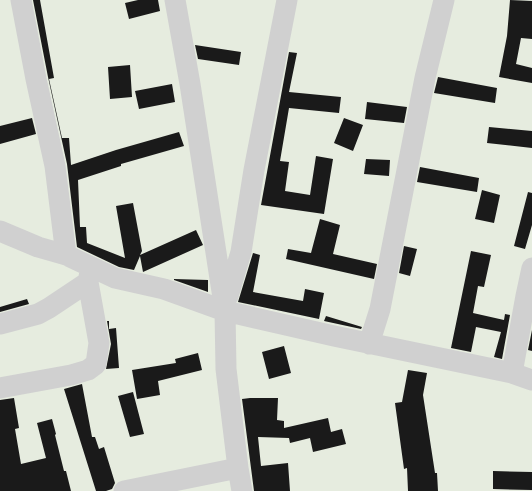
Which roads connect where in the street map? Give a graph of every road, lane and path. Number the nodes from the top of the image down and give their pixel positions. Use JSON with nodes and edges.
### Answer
{"nodes":[{"id":1,"x":21,"y":0,"type":"edge"},
{"id":2,"x":175,"y":0,"type":"edge"},
{"id":3,"x":287,"y":0,"type":"edge"},
{"id":4,"x":444,"y":0,"type":"edge"},
{"id":5,"x":0,"y":231,"type":"edge"},
{"id":6,"x":66,"y":256,"type":"junction"},
{"id":7,"x":532,"y":268,"type":"edge"},
{"id":8,"x":89,"y":274,"type":"junction"},
{"id":9,"x":224,"y":306,"type":"junction"},
{"id":10,"x":0,"y":324,"type":"edge"},
{"id":11,"x":369,"y":344,"type":"junction"},
{"id":12,"x":512,"y":373,"type":"junction"},
{"id":13,"x":532,"y":380,"type":"edge"},
{"id":14,"x":0,"y":388,"type":"edge"},
{"id":15,"x":238,"y":468,"type":"junction"},
{"id":16,"x":124,"y":491,"type":"edge"},
{"id":17,"x":242,"y":491,"type":"edge"}],
"edges":[{"from":1,"to":6,"type":"street"},
{"from":2,"to":9,"type":"street"},
{"from":3,"to":9,"type":"street"},
{"from":4,"to":11,"type":"street"},
{"from":5,"to":6,"type":"street"},
{"from":6,"to":8,"type":"street"},
{"from":7,"to":12,"type":"street"},
{"from":8,"to":9,"type":"street"},
{"from":8,"to":10,"type":"street"},
{"from":8,"to":14,"type":"street"},
{"from":9,"to":11,"type":"street"},
{"from":9,"to":15,"type":"street"},
{"from":11,"to":12,"type":"street"},
{"from":12,"to":13,"type":"street"},
{"from":15,"to":16,"type":"street"},
{"from":15,"to":17,"type":"street"}]}
